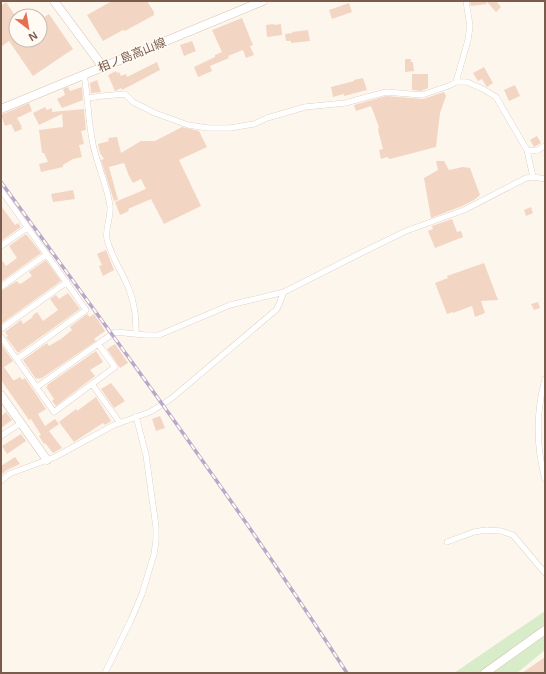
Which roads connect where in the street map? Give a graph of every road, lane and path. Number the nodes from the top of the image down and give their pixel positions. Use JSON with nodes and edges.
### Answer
{"nodes":[{"id":1,"x":54,"y":1,"type":"edge"},
{"id":2,"x":263,"y":1,"type":"edge"},
{"id":3,"x":466,"y":1,"type":"edge"},
{"id":4,"x":103,"y":67,"type":"junction"},
{"id":5,"x":84,"y":75,"type":"junction"},
{"id":6,"x":456,"y":82,"type":"junction"},
{"id":7,"x":88,"y":98,"type":"junction"},
{"id":8,"x":1,"y":109,"type":"edge"},
{"id":9,"x":545,"y":146,"type":"edge"},
{"id":10,"x":527,"y":150,"type":"junction"},
{"id":11,"x":533,"y":177,"type":"junction"},
{"id":12,"x":545,"y":179,"type":"edge"},
{"id":13,"x":1,"y":190,"type":"edge"},
{"id":14,"x":27,"y":228,"type":"junction"},
{"id":15,"x":1,"y":246,"type":"edge"},
{"id":16,"x":47,"y":254,"type":"junction"},
{"id":17,"x":67,"y":282,"type":"junction"},
{"id":18,"x":1,"y":287,"type":"edge"},
{"id":19,"x":284,"y":292,"type":"junction"},
{"id":20,"x":1,"y":328,"type":"edge"},
{"id":21,"x":136,"y":334,"type":"junction"},
{"id":22,"x":1,"y":337,"type":"edge"},
{"id":23,"x":98,"y":344,"type":"junction"},
{"id":24,"x":17,"y":359,"type":"junction"},
{"id":25,"x":545,"y":379,"type":"edge"},
{"id":26,"x":92,"y":384,"type":"junction"},
{"id":27,"x":37,"y":387,"type":"junction"},
{"id":28,"x":1,"y":395,"type":"edge"},
{"id":29,"x":136,"y":416,"type":"junction"},
{"id":30,"x":21,"y":422,"type":"junction"},
{"id":31,"x":120,"y":423,"type":"junction"},
{"id":32,"x":1,"y":436,"type":"edge"},
{"id":33,"x":47,"y":460,"type":"junction"},
{"id":34,"x":545,"y":479,"type":"edge"},
{"id":35,"x":1,"y":480,"type":"edge"},
{"id":36,"x":448,"y":542,"type":"dead end"},
{"id":37,"x":544,"y":569,"type":"edge"},
{"id":38,"x":545,"y":630,"type":"edge"},
{"id":39,"x":105,"y":673,"type":"edge"},
{"id":40,"x":485,"y":673,"type":"edge"}],
"edges":[{"from":1,"to":4,"type":"main road"},
{"from":2,"to":4,"type":"main road","name":"相ノ島高山線"},
{"from":3,"to":6,"type":"street"},
{"from":4,"to":5,"type":"main road","name":"相ノ島高山線"},
{"from":5,"to":7,"type":"street"},
{"from":5,"to":8,"type":"main road","name":"相ノ島高山線"},
{"from":6,"to":7,"type":"street"},
{"from":6,"to":10,"type":"street"},
{"from":7,"to":21,"type":"street"},
{"from":9,"to":10,"type":"street"},
{"from":10,"to":11,"type":"street"},
{"from":11,"to":12,"type":"street"},
{"from":11,"to":19,"type":"street"},
{"from":13,"to":14,"type":"street"},
{"from":14,"to":15,"type":"street"},
{"from":14,"to":16,"type":"street"},
{"from":16,"to":17,"type":"street"},
{"from":16,"to":18,"type":"street"},
{"from":17,"to":20,"type":"street"},
{"from":17,"to":24,"type":"street"},
{"from":19,"to":21,"type":"street"},
{"from":19,"to":29,"type":"street"},
{"from":21,"to":23,"type":"street"},
{"from":22,"to":24,"type":"street"},
{"from":23,"to":26,"type":"street"},
{"from":23,"to":27,"type":"street"},
{"from":24,"to":27,"type":"street"},
{"from":25,"to":34,"type":"street"},
{"from":26,"to":27,"type":"street"},
{"from":26,"to":31,"type":"street"},
{"from":28,"to":30,"type":"main road"},
{"from":29,"to":31,"type":"street"},
{"from":29,"to":39,"type":"street"},
{"from":30,"to":32,"type":"street"},
{"from":30,"to":33,"type":"main road"},
{"from":31,"to":33,"type":"street"},
{"from":33,"to":35,"type":"street"},
{"from":36,"to":37,"type":"street"},
{"from":38,"to":40,"type":"main road"}]}
